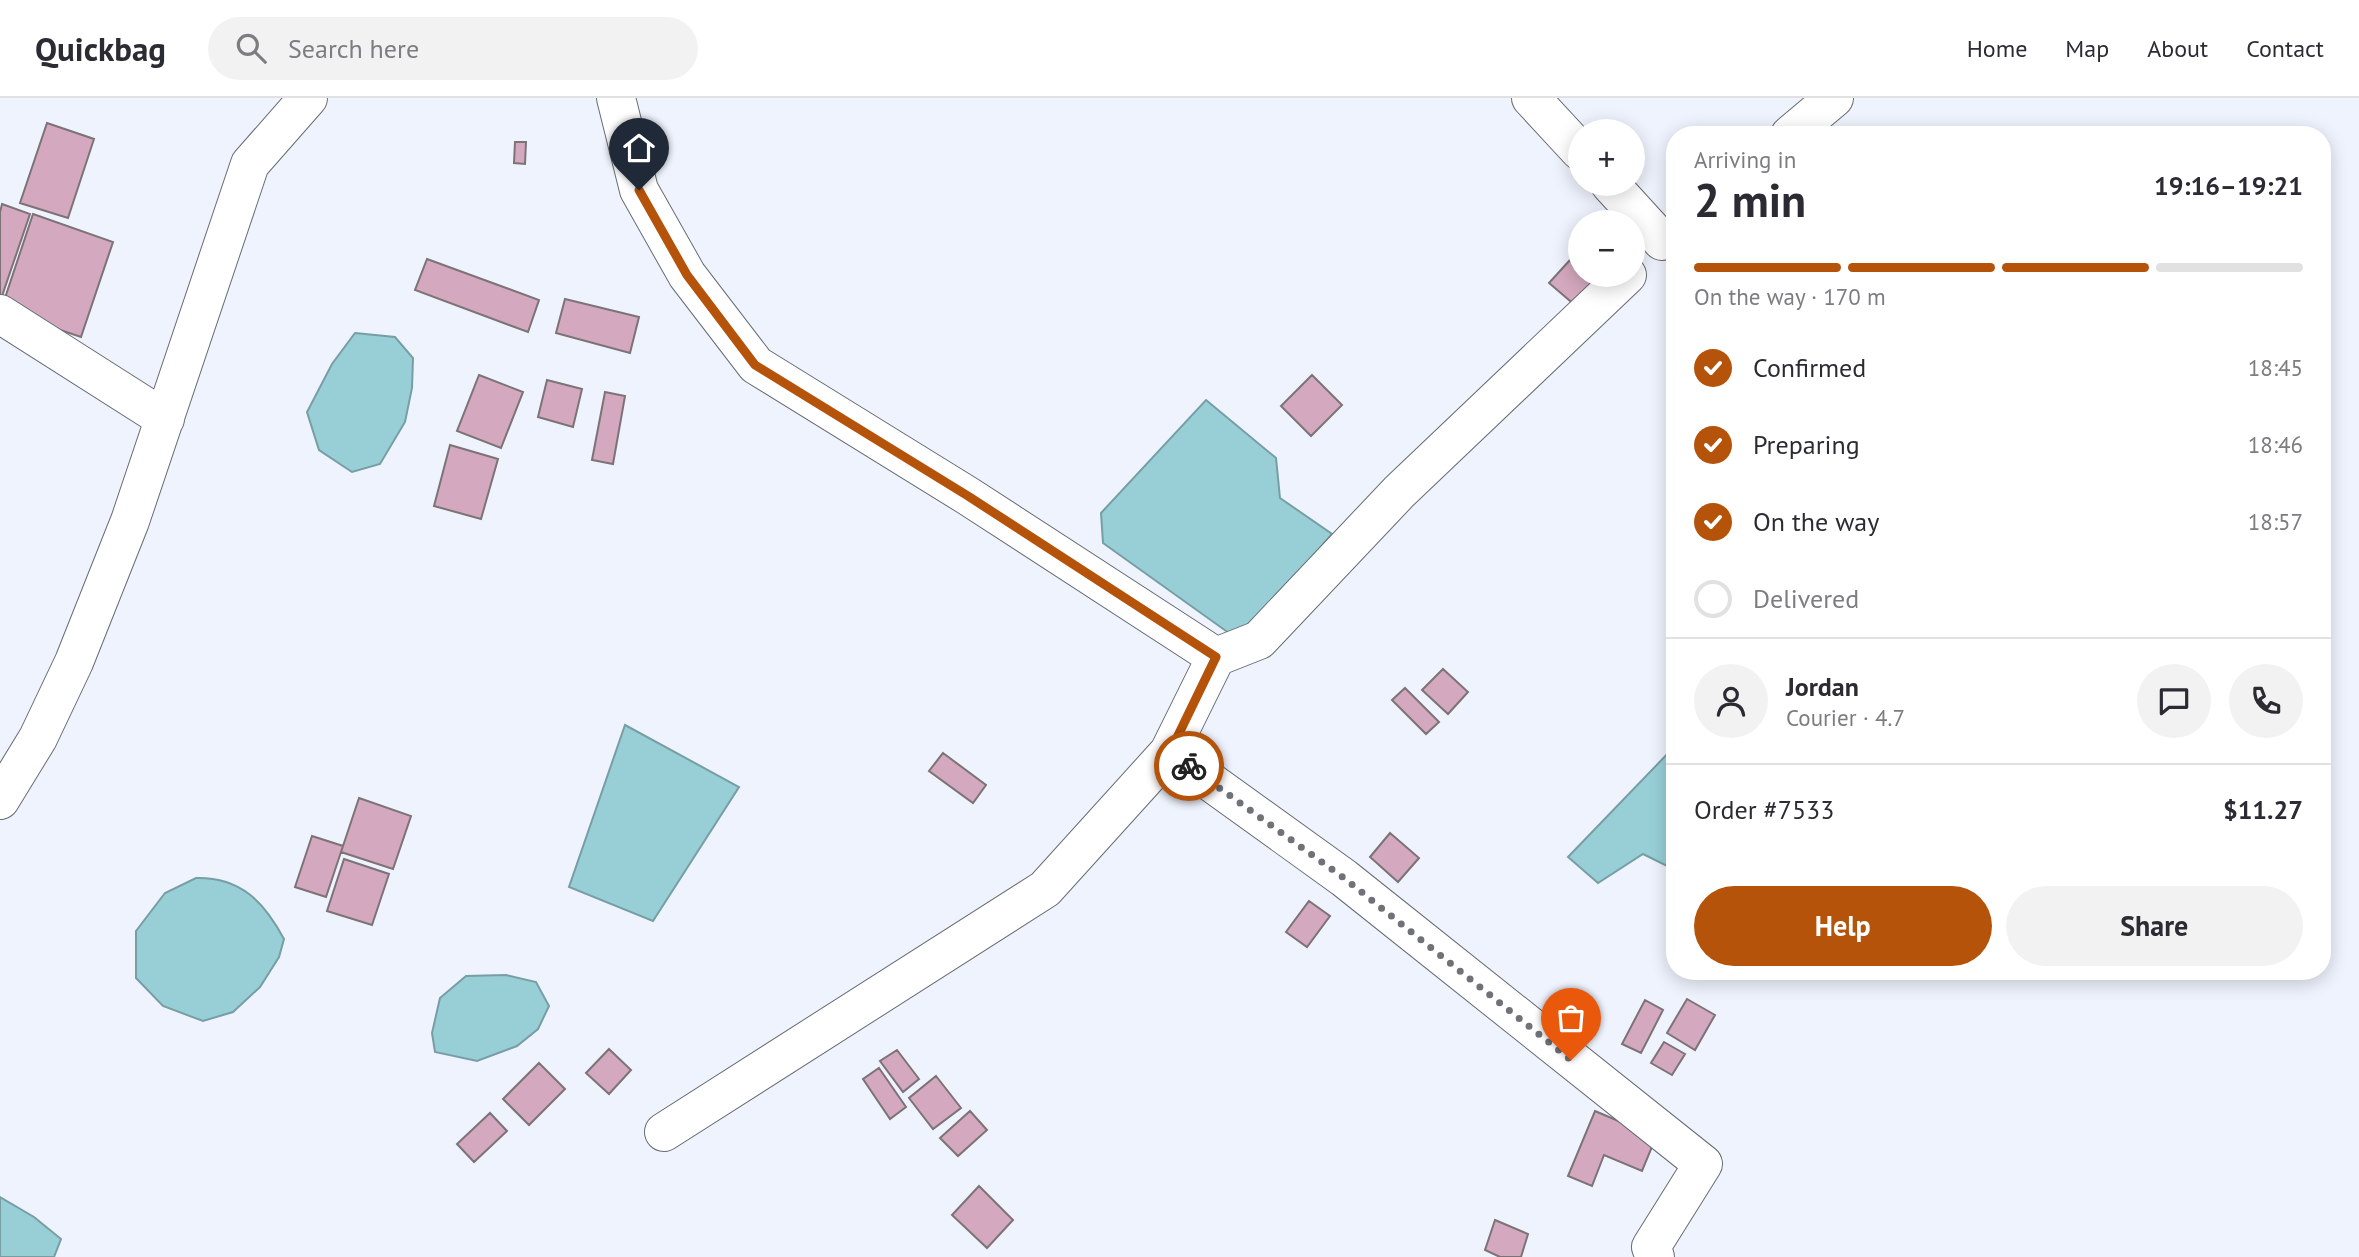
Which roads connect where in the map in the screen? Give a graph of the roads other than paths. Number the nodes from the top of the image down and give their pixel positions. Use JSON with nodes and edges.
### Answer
{"nodes":[{"id":1,"x":308,"y":98,"type":"edge"},
{"id":2,"x":616,"y":98,"type":"edge"},
{"id":3,"x":1531,"y":98,"type":"edge"},
{"id":4,"x":1834,"y":98,"type":"edge"},
{"id":5,"x":1801,"y":126,"type":"edge"},
{"id":6,"x":1568,"y":138,"type":"edge"},
{"id":7,"x":1624,"y":196,"type":"edge"},
{"id":8,"x":1666,"y":233,"type":"edge"},
{"id":9,"x":1666,"y":239,"type":"edge"},
{"id":10,"x":1645,"y":258,"type":"edge"},
{"id":11,"x":1614,"y":287,"type":"edge"},
{"id":12,"x":0,"y":314,"type":"edge"},
{"id":13,"x":165,"y":419,"type":"junction"},
{"id":14,"x":1216,"y":657,"type":"junction"},
{"id":15,"x":1170,"y":752,"type":"junction"},
{"id":16,"x":0,"y":800,"type":"edge"},
{"id":17,"x":663,"y":1132,"type":"dead end"},
{"id":18,"x":1655,"y":1257,"type":"edge"}],
"edges":[{"from":1,"to":13,"type":"street"},
{"from":2,"to":14,"type":"street"},
{"from":3,"to":6,"type":"street"},
{"from":4,"to":5,"type":"street"},
{"from":7,"to":8,"type":"street"},
{"from":9,"to":10,"type":"street"},
{"from":11,"to":14,"type":"street"},
{"from":12,"to":13,"type":"street"},
{"from":13,"to":16,"type":"street"},
{"from":14,"to":15,"type":"street"},
{"from":15,"to":17,"type":"street"},
{"from":15,"to":18,"type":"street"}]}
